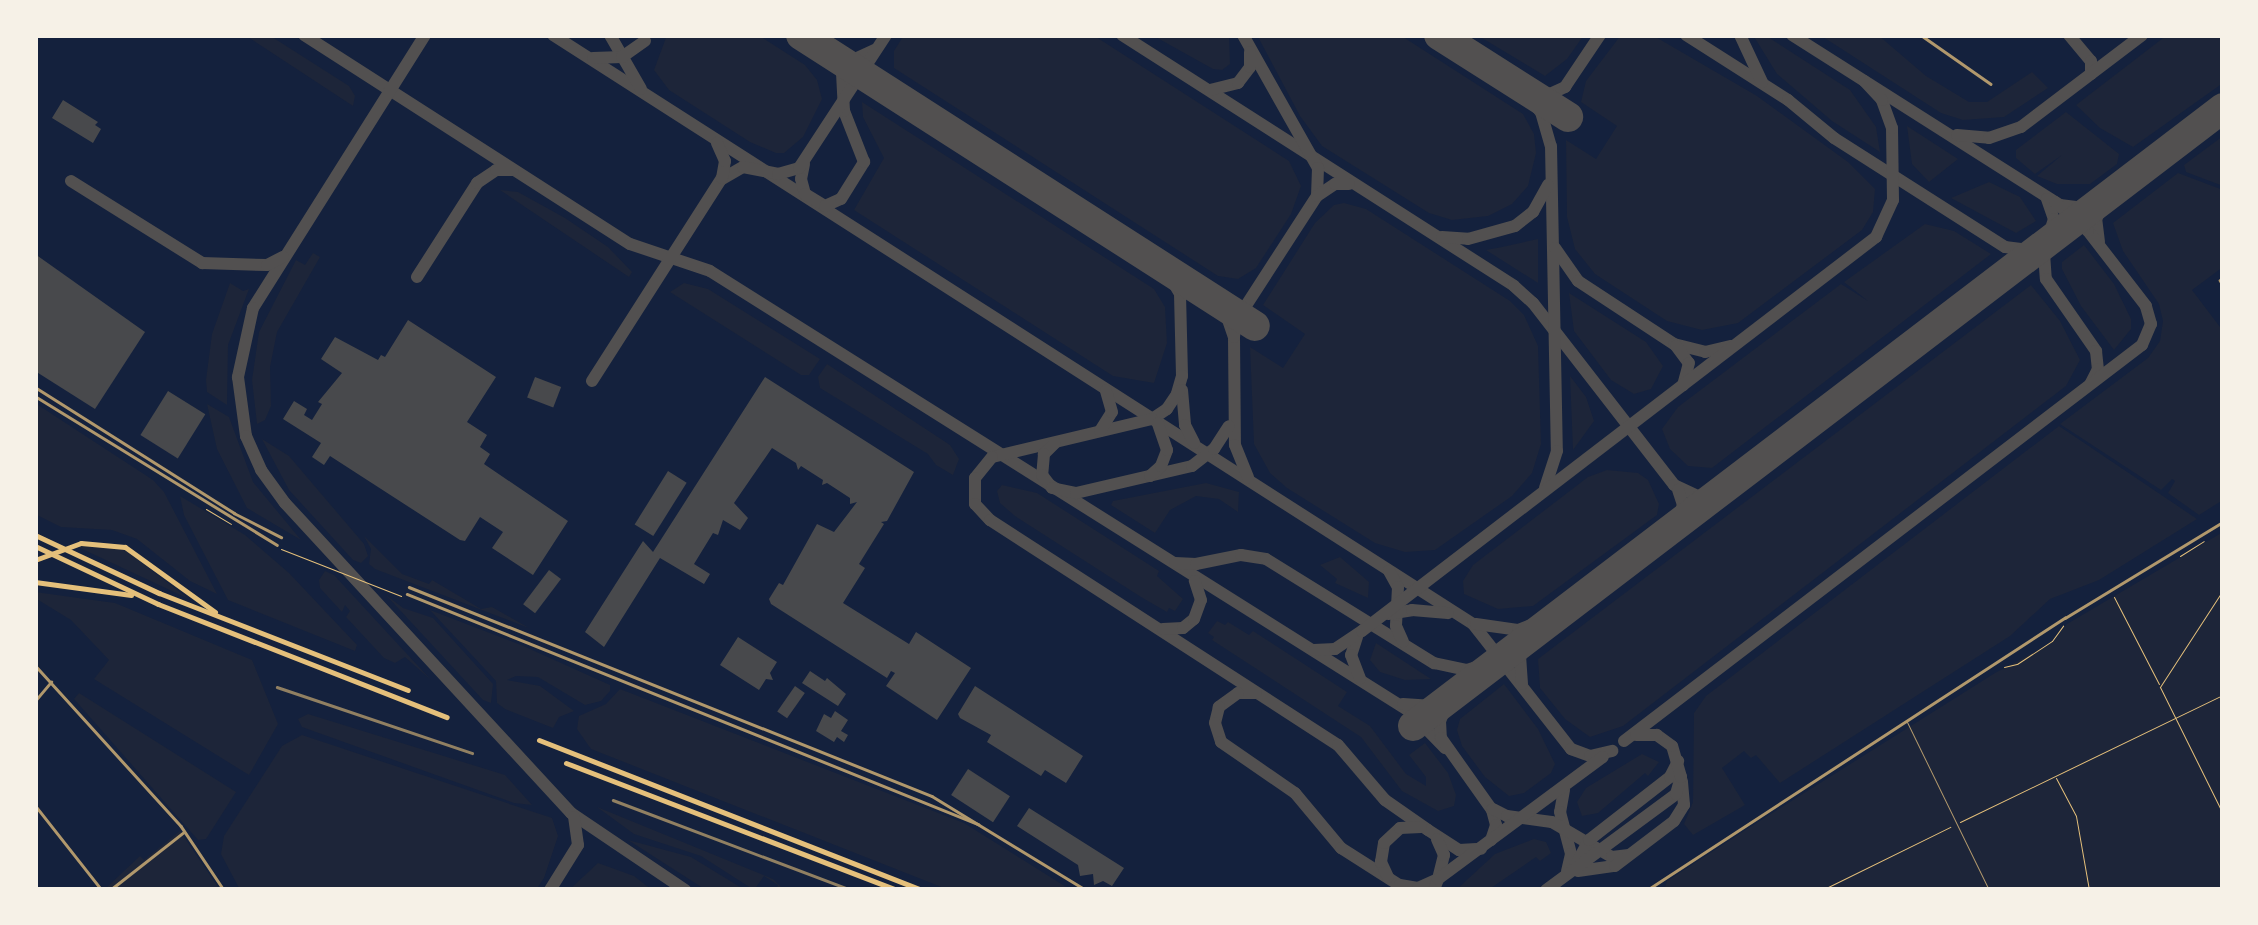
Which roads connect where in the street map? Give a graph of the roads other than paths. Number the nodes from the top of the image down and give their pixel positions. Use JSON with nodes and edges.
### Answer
{"nodes":[{"id":1,"x":1921,"y":35,"type":"edge"},
{"id":2,"x":1991,"y":84,"type":"dead end"},
{"id":3,"x":2220,"y":280,"type":"dead end"},
{"id":4,"x":2223,"y":285,"type":"edge"},
{"id":5,"x":35,"y":388,"type":"edge"},
{"id":6,"x":35,"y":396,"type":"edge"},
{"id":7,"x":2223,"y":522,"type":"edge"},
{"id":8,"x":35,"y":535,"type":"edge"},
{"id":9,"x":281,"y":537,"type":"dead end"},
{"id":10,"x":35,"y":546,"type":"edge"},
{"id":11,"x":277,"y":546,"type":"road end"},
{"id":12,"x":35,"y":560,"type":"edge"},
{"id":13,"x":35,"y":582,"type":"edge"},
{"id":14,"x":410,"y":587,"type":"dead end"},
{"id":15,"x":407,"y":596,"type":"road end"},
{"id":16,"x":158,"y":604,"type":"junction"},
{"id":17,"x":230,"y":622,"type":"junction"},
{"id":18,"x":35,"y":665,"type":"edge"},
{"id":19,"x":52,"y":681,"type":"junction"},
{"id":20,"x":408,"y":690,"type":"dead end"},
{"id":21,"x":35,"y":701,"type":"edge"},
{"id":22,"x":448,"y":717,"type":"dead end"},
{"id":23,"x":1906,"y":721,"type":"junction"},
{"id":24,"x":539,"y":740,"type":"dead end"},
{"id":25,"x":566,"y":763,"type":"dead end"},
{"id":26,"x":35,"y":805,"type":"edge"},
{"id":27,"x":184,"y":830,"type":"junction"},
{"id":28,"x":997,"y":835,"type":"junction"},
{"id":29,"x":102,"y":890,"type":"edge"},
{"id":30,"x":110,"y":890,"type":"edge"},
{"id":31,"x":224,"y":890,"type":"edge"},
{"id":32,"x":896,"y":890,"type":"edge"},
{"id":33,"x":920,"y":890,"type":"edge"},
{"id":34,"x":1086,"y":890,"type":"edge"},
{"id":35,"x":1647,"y":890,"type":"edge"},
{"id":36,"x":1989,"y":890,"type":"edge"}],
"edges":[{"from":1,"to":2,"type":"street"},
{"from":3,"to":4,"type":"street"},
{"from":5,"to":9,"type":"street"},
{"from":6,"to":11,"type":"street"},
{"from":7,"to":23,"type":"street"},
{"from":8,"to":17,"type":"highway"},
{"from":10,"to":16,"type":"highway"},
{"from":12,"to":17,"type":"highway"},
{"from":13,"to":16,"type":"highway"},
{"from":14,"to":28,"type":"street"},
{"from":15,"to":28,"type":"street"},
{"from":16,"to":22,"type":"highway"},
{"from":17,"to":20,"type":"highway"},
{"from":18,"to":19,"type":"street"},
{"from":19,"to":21,"type":"street"},
{"from":19,"to":27,"type":"street"},
{"from":23,"to":35,"type":"street"},
{"from":23,"to":36,"type":"lane"},
{"from":24,"to":33,"type":"highway"},
{"from":25,"to":32,"type":"highway"},
{"from":26,"to":29,"type":"street"},
{"from":27,"to":30,"type":"street"},
{"from":27,"to":31,"type":"street"},
{"from":28,"to":34,"type":"street"}]}
